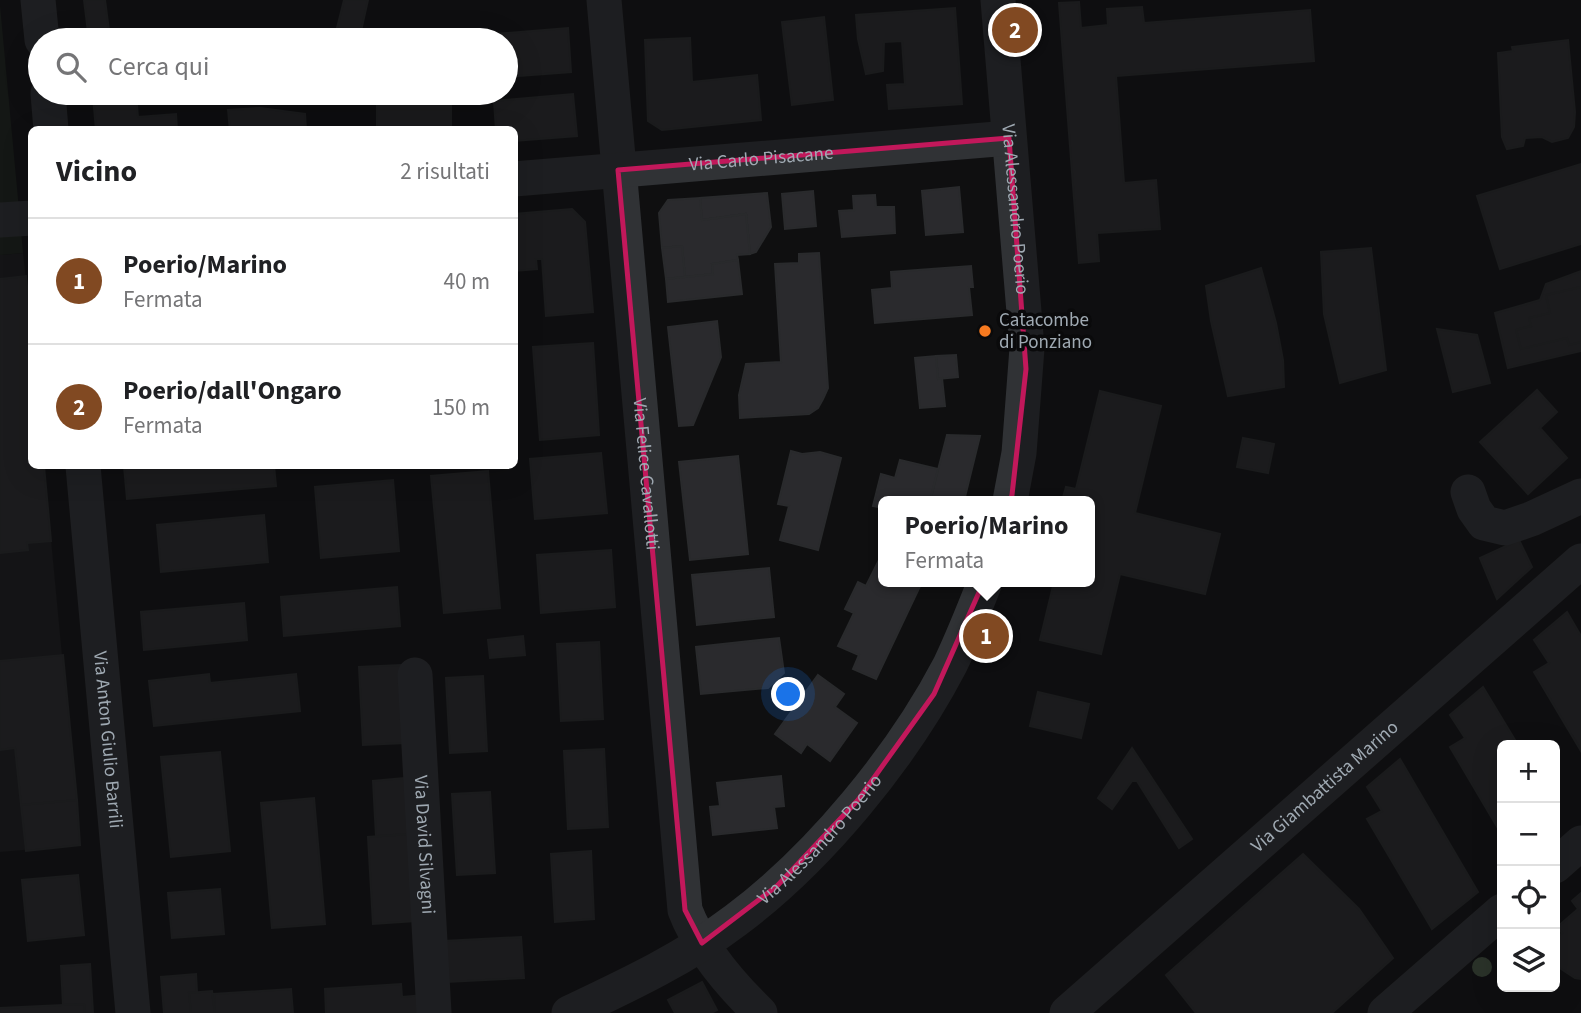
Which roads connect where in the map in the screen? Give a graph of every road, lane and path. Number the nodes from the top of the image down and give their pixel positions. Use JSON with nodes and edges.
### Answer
{"nodes":[{"id":1,"x":38,"y":0,"type":"edge"},
{"id":2,"x":604,"y":0,"type":"edge"},
{"id":3,"x":998,"y":0,"type":"edge"},
{"id":4,"x":41,"y":28,"type":"edge"},
{"id":5,"x":48,"y":105,"type":"edge"},
{"id":6,"x":51,"y":126,"type":"edge"},
{"id":7,"x":1009,"y":138,"type":"junction"},
{"id":8,"x":618,"y":170,"type":"junction"},
{"id":9,"x":518,"y":179,"type":"edge"},
{"id":10,"x":28,"y":218,"type":"edge"},
{"id":11,"x":0,"y":220,"type":"edge"},
{"id":12,"x":83,"y":469,"type":"edge"},
{"id":13,"x":1468,"y":492,"type":"dead end"},
{"id":14,"x":1011,"y":496,"type":"edge"},
{"id":15,"x":1581,"y":496,"type":"edge"},
{"id":16,"x":1581,"y":561,"type":"edge"},
{"id":17,"x":983,"y":587,"type":"edge"},
{"id":18,"x":415,"y":675,"type":"dead end"},
{"id":19,"x":1581,"y":842,"type":"edge"},
{"id":20,"x":1560,"y":861,"type":"edge"},
{"id":21,"x":1497,"y":915,"type":"edge"},
{"id":22,"x":702,"y":943,"type":"junction"},
{"id":23,"x":133,"y":1013,"type":"edge"},
{"id":24,"x":434,"y":1013,"type":"edge"},
{"id":25,"x":569,"y":1013,"type":"edge"},
{"id":26,"x":760,"y":1013,"type":"edge"},
{"id":27,"x":1067,"y":1013,"type":"edge"},
{"id":28,"x":1385,"y":1013,"type":"edge"}],
"edges":[{"from":1,"to":4,"type":"street"},
{"from":2,"to":8,"type":"street","name":"Via Felice Cavallotti"},
{"from":3,"to":7,"type":"street","name":"Via Alessandro Poerio"},
{"from":5,"to":6,"type":"street"},
{"from":7,"to":8,"type":"street","name":"Via Carlo Pisacane"},
{"from":7,"to":14,"type":"street","name":"Via Alessandro Poerio"},
{"from":8,"to":9,"type":"street","name":"Via Carlo Pisacane"},
{"from":8,"to":22,"type":"street","name":"Via Felice Cavallotti"},
{"from":10,"to":11,"type":"street"},
{"from":12,"to":23,"type":"street","name":"Via Anton Giulio Barrili"},
{"from":13,"to":15,"type":"street"},
{"from":16,"to":27,"type":"street","name":"Via Giambattista Marino"},
{"from":17,"to":22,"type":"street","name":"Via Alessandro Poerio"},
{"from":18,"to":24,"type":"street","name":"Via David Silvagni"},
{"from":19,"to":20,"type":"street"},
{"from":21,"to":28,"type":"street"},
{"from":22,"to":25,"type":"street","name":"Via Alessandro Poerio"},
{"from":22,"to":26,"type":"street"}]}
